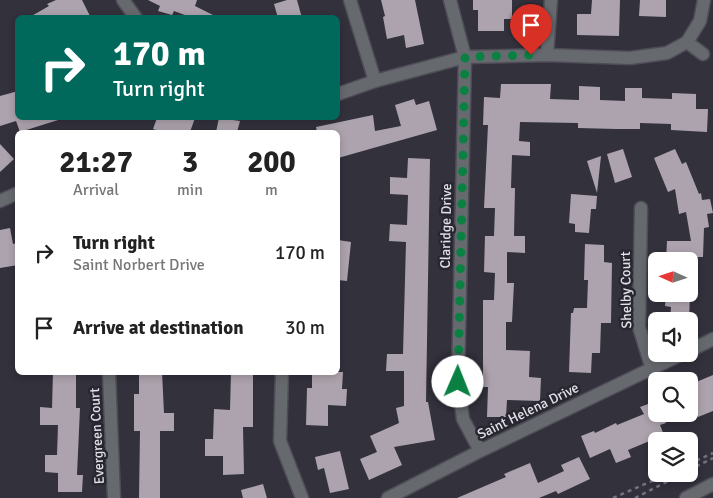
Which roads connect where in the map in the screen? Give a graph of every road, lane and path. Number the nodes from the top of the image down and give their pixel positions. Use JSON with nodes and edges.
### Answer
{"nodes":[{"id":1,"x":123,"y":0,"type":"edge"},
{"id":2,"x":350,"y":0,"type":"edge"},
{"id":3,"x":450,"y":0,"type":"edge"},
{"id":4,"x":551,"y":0,"type":"edge"},
{"id":5,"x":704,"y":0,"type":"edge"},
{"id":6,"x":134,"y":15,"type":"edge"},
{"id":7,"x":687,"y":42,"type":"junction"},
{"id":8,"x":703,"y":54,"type":"dead end"},
{"id":9,"x":547,"y":55,"type":"junction"},
{"id":10,"x":465,"y":57,"type":"junction"},
{"id":11,"x":375,"y":81,"type":"junction"},
{"id":12,"x":340,"y":93,"type":"edge"},
{"id":13,"x":15,"y":194,"type":"edge"},
{"id":14,"x":0,"y":201,"type":"edge"},
{"id":15,"x":641,"y":208,"type":"dead end"},
{"id":16,"x":713,"y":339,"type":"edge"},
{"id":17,"x":698,"y":346,"type":"edge"},
{"id":18,"x":666,"y":362,"type":"edge"},
{"id":19,"x":652,"y":369,"type":"junction"},
{"id":20,"x":109,"y":375,"type":"edge"},
{"id":21,"x":282,"y":375,"type":"edge"},
{"id":22,"x":480,"y":451,"type":"junction"},
{"id":23,"x":713,"y":453,"type":"edge"},
{"id":24,"x":713,"y":458,"type":"edge"},
{"id":25,"x":698,"y":460,"type":"edge"},
{"id":26,"x":698,"y":466,"type":"edge"},
{"id":27,"x":650,"y":482,"type":"edge"},
{"id":28,"x":666,"y":482,"type":"edge"},
{"id":29,"x":713,"y":484,"type":"edge"},
{"id":30,"x":114,"y":498,"type":"edge"},
{"id":31,"x":302,"y":498,"type":"edge"},
{"id":32,"x":388,"y":498,"type":"edge"},
{"id":33,"x":613,"y":498,"type":"edge"},
{"id":34,"x":634,"y":498,"type":"edge"},
{"id":35,"x":686,"y":498,"type":"edge"}],
"edges":[{"from":1,"to":6,"type":"street"},
{"from":2,"to":11,"type":"street"},
{"from":3,"to":10,"type":"street","name":"Claridge Drive"},
{"from":4,"to":9,"type":"street"},
{"from":5,"to":7,"type":"street"},
{"from":7,"to":8,"type":"street"},
{"from":7,"to":9,"type":"street"},
{"from":9,"to":10,"type":"street"},
{"from":10,"to":11,"type":"street"},
{"from":10,"to":22,"type":"street","name":"Claridge Drive"},
{"from":11,"to":12,"type":"street"},
{"from":13,"to":14,"type":"street"},
{"from":15,"to":19,"type":"street","name":"Shelby Court"},
{"from":16,"to":17,"type":"street"},
{"from":18,"to":19,"type":"street","name":"Saint Helena Drive"},
{"from":19,"to":22,"type":"street","name":"Saint Helena Drive"},
{"from":20,"to":30,"type":"street","name":"Evergreen Court"},
{"from":21,"to":31,"type":"street"},
{"from":22,"to":32,"type":"street","name":"Saint Helena Drive"},
{"from":23,"to":25,"type":"path"},
{"from":24,"to":26,"type":"path"},
{"from":27,"to":33,"type":"path"},
{"from":28,"to":34,"type":"path"},
{"from":29,"to":35,"type":"street"}]}
